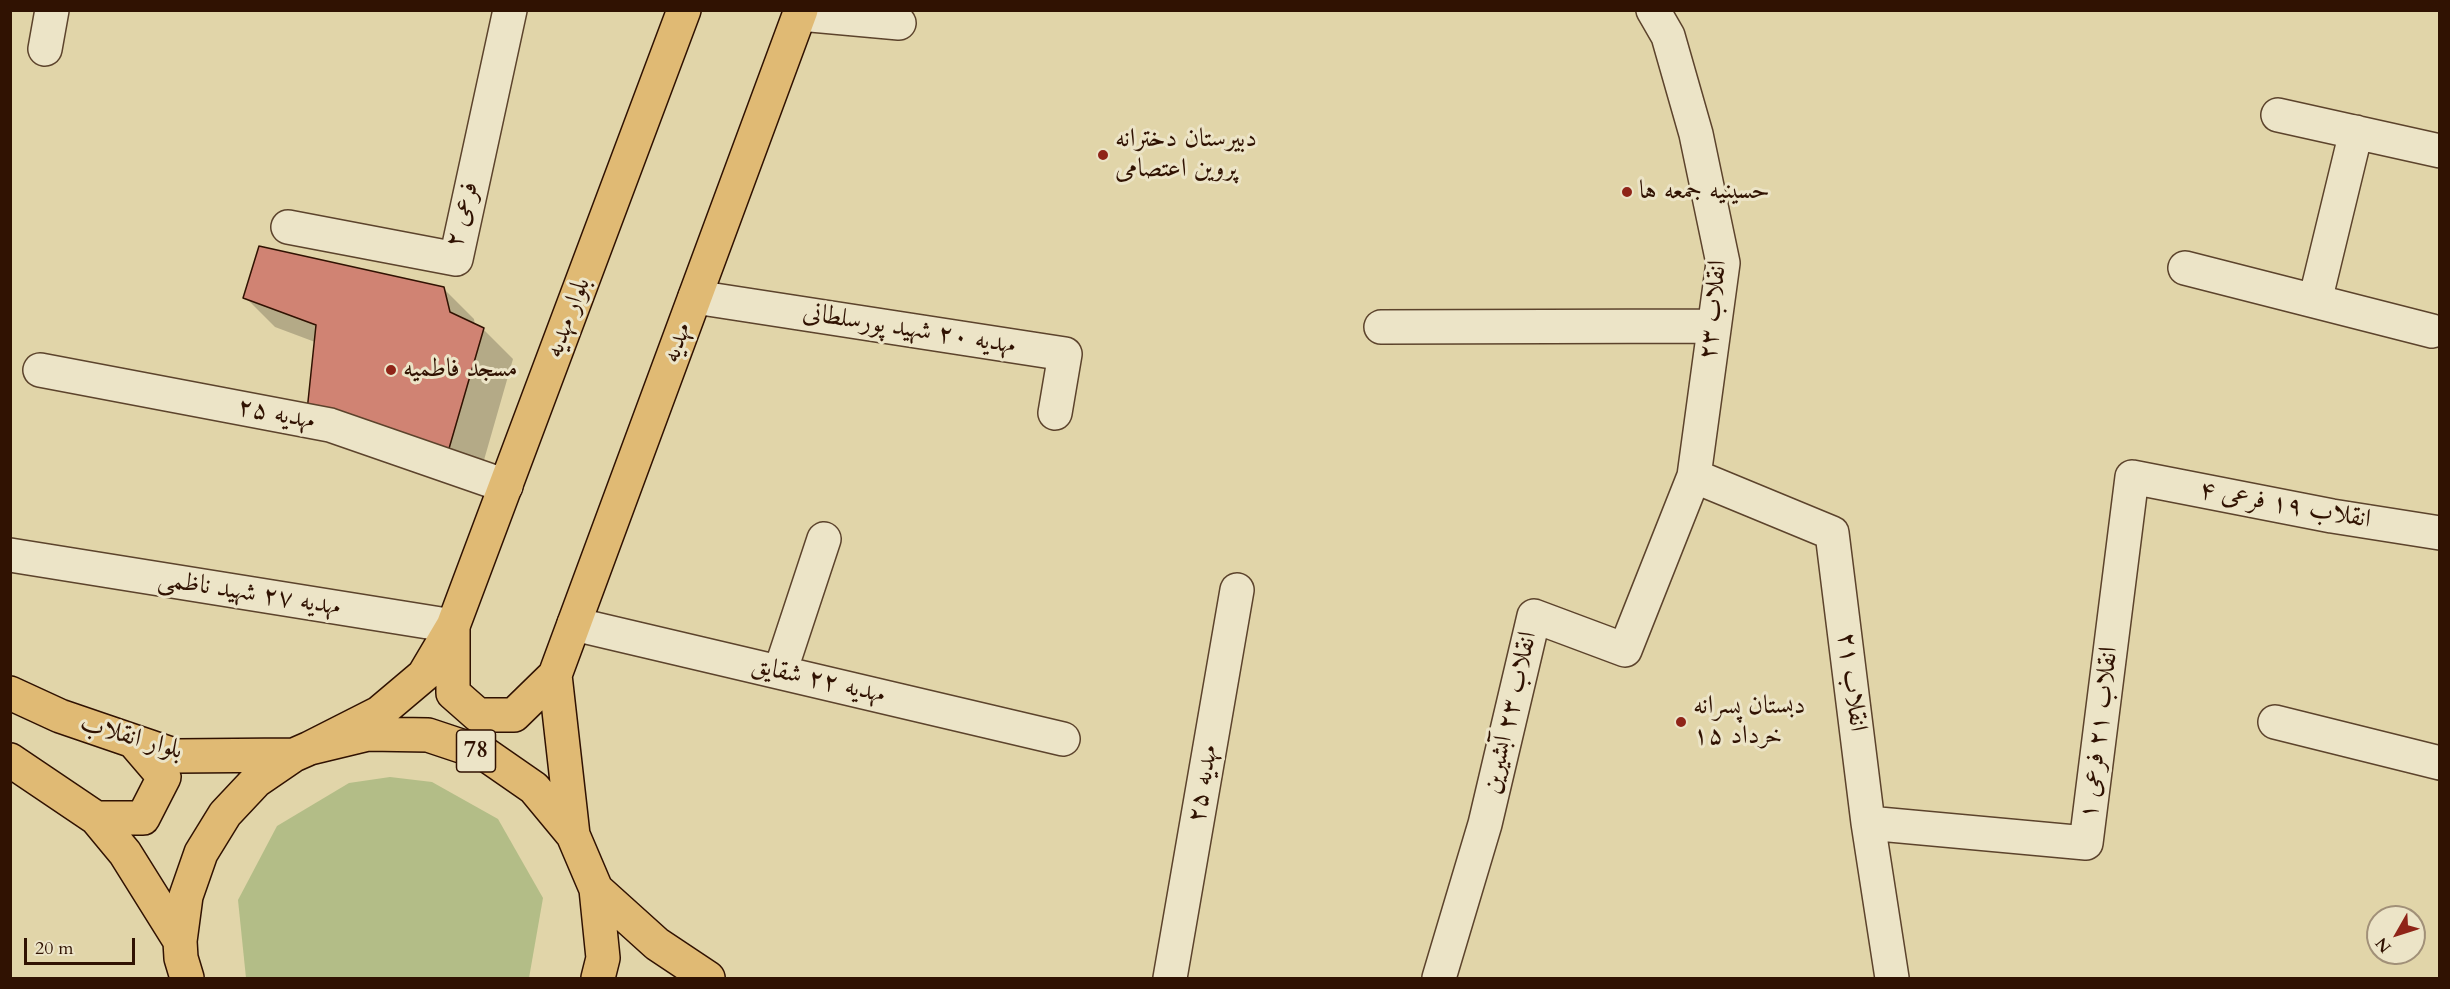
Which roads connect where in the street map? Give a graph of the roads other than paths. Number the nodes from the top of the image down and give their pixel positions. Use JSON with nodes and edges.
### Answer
{"nodes":[{"id":1,"x":52,"y":10,"type":"edge"},
{"id":2,"x":510,"y":10,"type":"edge"},
{"id":3,"x":684,"y":10,"type":"edge"},
{"id":4,"x":1653,"y":10,"type":"edge"},
{"id":5,"x":800,"y":12,"type":"edge"},
{"id":6,"x":898,"y":23,"type":"dead end"},
{"id":7,"x":45,"y":49,"type":"dead end"},
{"id":8,"x":2278,"y":114,"type":"dead end"},
{"id":9,"x":2356,"y":132,"type":"junction"},
{"id":10,"x":2439,"y":151,"type":"edge"},
{"id":11,"x":288,"y":227,"type":"dead end"},
{"id":12,"x":2185,"y":268,"type":"dead end"},
{"id":13,"x":695,"y":297,"type":"junction"},
{"id":14,"x":2315,"y":301,"type":"junction"},
{"id":15,"x":1714,"y":326,"type":"junction"},
{"id":16,"x":1381,"y":327,"type":"dead end"},
{"id":17,"x":2432,"y":331,"type":"dead end"},
{"id":18,"x":40,"y":370,"type":"dead end"},
{"id":19,"x":1055,"y":413,"type":"dead end"},
{"id":20,"x":1694,"y":476,"type":"junction"},
{"id":21,"x":2132,"y":477,"type":"joint"},
{"id":22,"x":506,"y":486,"type":"junction"},
{"id":23,"x":2439,"y":533,"type":"edge"},
{"id":24,"x":824,"y":539,"type":"dead end"},
{"id":25,"x":10,"y":555,"type":"edge"},
{"id":26,"x":1237,"y":590,"type":"dead end"},
{"id":27,"x":574,"y":624,"type":"junction"},
{"id":28,"x":453,"y":626,"type":"junction"},
{"id":29,"x":780,"y":672,"type":"junction"},
{"id":30,"x":555,"y":675,"type":"junction"},
{"id":31,"x":10,"y":693,"type":"edge"},
{"id":32,"x":2275,"y":722,"type":"dead end"},
{"id":33,"x":1063,"y":739,"type":"dead end"},
{"id":34,"x":133,"y":741,"type":"junction"},
{"id":35,"x":302,"y":752,"type":"junction"},
{"id":36,"x":10,"y":760,"type":"edge"},
{"id":37,"x":2439,"y":764,"type":"edge"},
{"id":38,"x":96,"y":818,"type":"junction"},
{"id":39,"x":1868,"y":823,"type":"junction"},
{"id":40,"x":573,"y":835,"type":"junction"},
{"id":41,"x":596,"y":889,"type":"junction"},
{"id":42,"x":182,"y":964,"type":"edge"},
{"id":43,"x":598,"y":978,"type":"edge"},
{"id":44,"x":708,"y":978,"type":"edge"},
{"id":45,"x":1170,"y":978,"type":"edge"},
{"id":46,"x":1439,"y":978,"type":"edge"},
{"id":47,"x":1892,"y":978,"type":"edge"}],
"edges":[{"from":1,"to":7,"type":"street"},
{"from":2,"to":11,"type":"street","name":"فرعی ۲"},
{"from":3,"to":22,"type":"main road","name":"بلوار مهدیه"},
{"from":4,"to":15,"type":"street","name":"انقلاب ۲۳"},
{"from":5,"to":6,"type":"street"},
{"from":5,"to":13,"type":"main road","name":"مهدیه"},
{"from":8,"to":9,"type":"street"},
{"from":9,"to":10,"type":"street"},
{"from":9,"to":14,"type":"street"},
{"from":12,"to":14,"type":"street"},
{"from":13,"to":19,"type":"street","name":"مهدیه ۲۰ شهید پورسلطانی"},
{"from":13,"to":27,"type":"main road","name":"مهدیه"},
{"from":14,"to":17,"type":"street"},
{"from":15,"to":16,"type":"street"},
{"from":15,"to":20,"type":"street","name":"انقلاب ۲۳"},
{"from":18,"to":22,"type":"street","name":"مهدیه ۲۵"},
{"from":20,"to":39,"type":"street","name":"انقلاب ۲۱"},
{"from":20,"to":46,"type":"street","name":"انقلاب ۲۳ آبشیرین"},
{"from":21,"to":23,"type":"street","name":"انقلاب ۱۹ فرعی ۴"},
{"from":21,"to":39,"type":"street","name":"انقلاب ۲۱ فرعی ۱"},
{"from":22,"to":28,"type":"main road","name":"بلوار مهدیه"},
{"from":24,"to":29,"type":"street"},
{"from":25,"to":28,"type":"street","name":"مهدیه ۲۷ شهید ناظمی"},
{"from":26,"to":45,"type":"street","name":"مهدیه ۲۵"},
{"from":27,"to":29,"type":"street","name":"مهدیه ۲۲ شقایق"},
{"from":27,"to":30,"type":"main road","name":"مهدیه"},
{"from":28,"to":30,"type":"main road"},
{"from":28,"to":35,"type":"main road"},
{"from":29,"to":33,"type":"street","name":"مهدیه ۲۲ شقایق"},
{"from":30,"to":40,"type":"main road"},
{"from":31,"to":34,"type":"main road","name":"بلوار انقلاب","number":"78"},
{"from":32,"to":37,"type":"street"},
{"from":34,"to":35,"type":"main road","name":"بلوار انقلاب","number":"78"},
{"from":34,"to":38,"type":"main road"},
{"from":35,"to":40,"type":"main road","number":"78"},
{"from":35,"to":42,"type":"main road","number":"78"},
{"from":36,"to":38,"type":"main road","number":"78"},
{"from":38,"to":42,"type":"main road","number":"78"},
{"from":39,"to":47,"type":"street","name":"انقلاب ۲۱"},
{"from":40,"to":41,"type":"main road","number":"78"},
{"from":41,"to":43,"type":"main road","number":"78"},
{"from":41,"to":44,"type":"main road","number":"78"}]}
